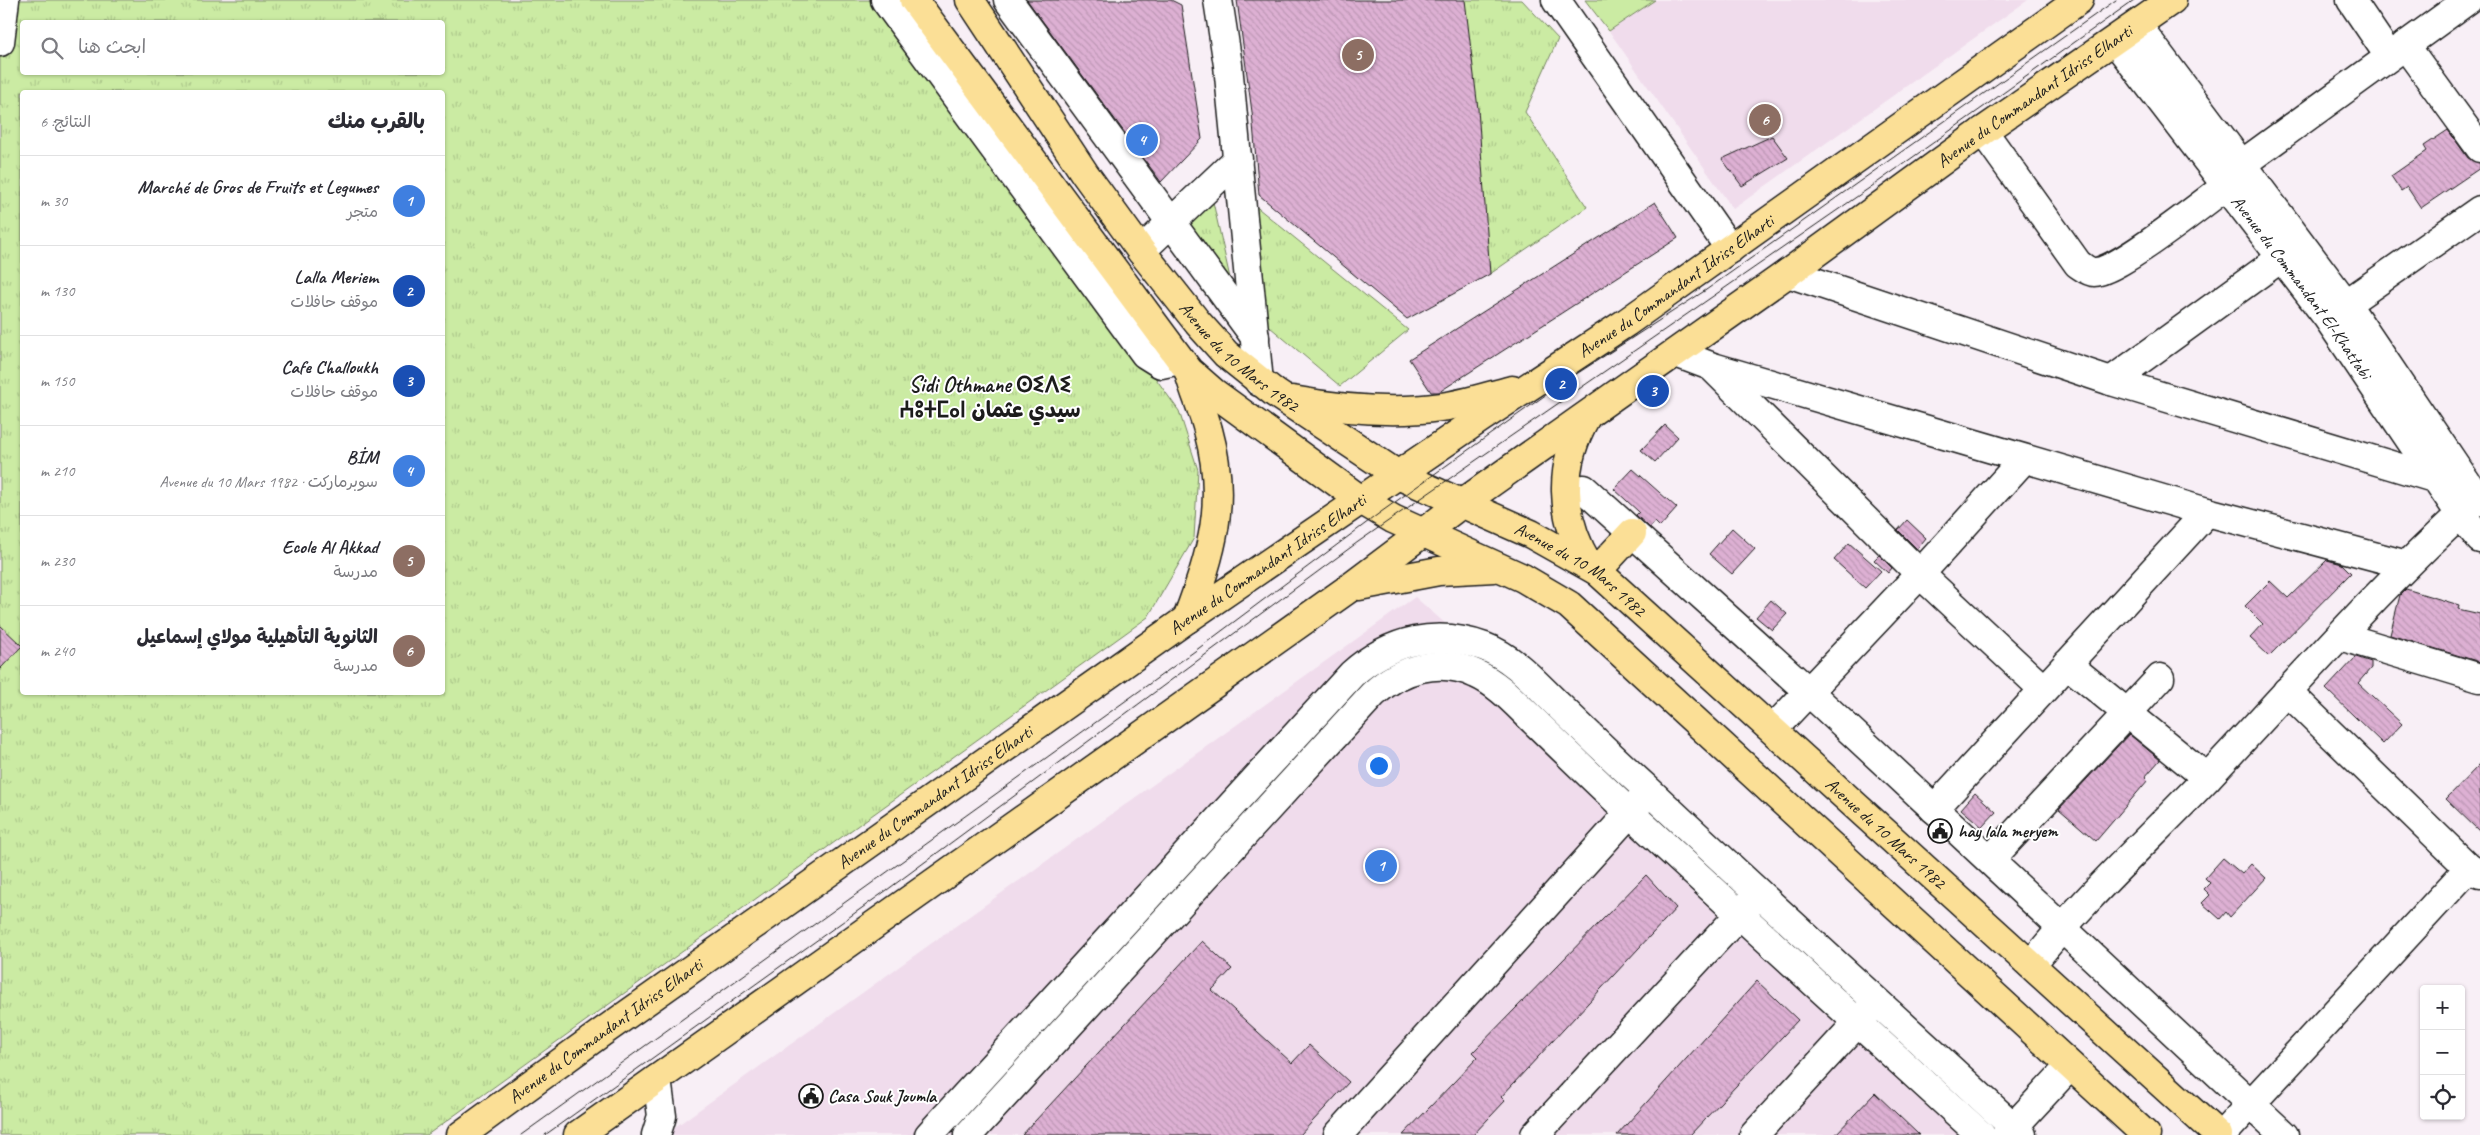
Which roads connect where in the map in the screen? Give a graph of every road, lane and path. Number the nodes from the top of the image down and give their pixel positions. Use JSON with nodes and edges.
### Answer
{"nodes":[{"id":1,"x":5,"y":0,"type":"edge"},
{"id":2,"x":885,"y":0,"type":"edge"},
{"id":3,"x":914,"y":0,"type":"edge"},
{"id":4,"x":970,"y":0,"type":"edge"},
{"id":5,"x":1008,"y":0,"type":"edge"},
{"id":6,"x":1218,"y":0,"type":"edge"},
{"id":7,"x":1556,"y":0,"type":"edge"},
{"id":8,"x":2079,"y":0,"type":"edge"},
{"id":9,"x":2172,"y":0,"type":"edge"},
{"id":10,"x":2351,"y":0,"type":"edge"},
{"id":11,"x":2468,"y":0,"type":"edge"},
{"id":12,"x":2137,"y":25,"type":"junction"},
{"id":13,"x":2115,"y":41,"type":"junction"},
{"id":14,"x":0,"y":42,"type":"edge"},
{"id":15,"x":2397,"y":50,"type":"junction"},
{"id":16,"x":1983,"y":131,"type":"junction"},
{"id":17,"x":2480,"y":148,"type":"edge"},
{"id":18,"x":1238,"y":159,"type":"junction"},
{"id":19,"x":2242,"y":164,"type":"junction"},
{"id":20,"x":2226,"y":186,"type":"junction"},
{"id":21,"x":2480,"y":210,"type":"edge"},
{"id":22,"x":1171,"y":222,"type":"junction"},
{"id":23,"x":1730,"y":249,"type":"junction"},
{"id":24,"x":1140,"y":251,"type":"junction"},
{"id":25,"x":2281,"y":258,"type":"junction"},
{"id":26,"x":1788,"y":273,"type":"junction"},
{"id":27,"x":2337,"y":311,"type":"junction"},
{"id":28,"x":1255,"y":337,"type":"junction"},
{"id":29,"x":1676,"y":353,"type":"junction"},
{"id":30,"x":1184,"y":366,"type":"junction"},
{"id":31,"x":1713,"y":367,"type":"junction"},
{"id":32,"x":2111,"y":381,"type":"junction"},
{"id":33,"x":1259,"y":382,"type":"junction"},
{"id":34,"x":1530,"y":386,"type":"junction"},
{"id":35,"x":1284,"y":399,"type":"junction"},
{"id":36,"x":1588,"y":415,"type":"junction"},
{"id":37,"x":2024,"y":459,"type":"junction"},
{"id":38,"x":1398,"y":475,"type":"junction"},
{"id":39,"x":2437,"y":479,"type":"junction"},
{"id":40,"x":1584,"y":489,"type":"dead end"},
{"id":41,"x":1361,"y":500,"type":"junction"},
{"id":42,"x":1461,"y":504,"type":"junction"},
{"id":43,"x":2472,"y":505,"type":"edge"},
{"id":44,"x":2207,"y":512,"type":"junction"},
{"id":45,"x":1423,"y":533,"type":"junction"},
{"id":46,"x":1632,"y":533,"type":"junction"},
{"id":47,"x":2480,"y":539,"type":"edge"},
{"id":48,"x":2407,"y":565,"type":"junction"},
{"id":49,"x":1593,"y":567,"type":"junction"},
{"id":50,"x":1500,"y":568,"type":"junction"},
{"id":51,"x":1920,"y":574,"type":"junction"},
{"id":52,"x":1348,"y":589,"type":"junction"},
{"id":53,"x":1187,"y":619,"type":"junction"},
{"id":54,"x":2340,"y":636,"type":"junction"},
{"id":55,"x":2067,"y":664,"type":"junction"},
{"id":56,"x":2160,"y":678,"type":"dead end"},
{"id":57,"x":2480,"y":678,"type":"edge"},
{"id":58,"x":2043,"y":689,"type":"junction"},
{"id":59,"x":2287,"y":691,"type":"junction"},
{"id":60,"x":1809,"y":692,"type":"junction"},
{"id":61,"x":2128,"y":712,"type":"junction"},
{"id":62,"x":1773,"y":729,"type":"junction"},
{"id":63,"x":2207,"y":778,"type":"junction"},
{"id":64,"x":1649,"y":792,"type":"junction"},
{"id":65,"x":1934,"y":808,"type":"junction"},
{"id":66,"x":1630,"y":812,"type":"junction"},
{"id":67,"x":1990,"y":860,"type":"junction"},
{"id":68,"x":2474,"y":871,"type":"edge"},
{"id":69,"x":1760,"y":893,"type":"junction"},
{"id":70,"x":1740,"y":914,"type":"junction"},
{"id":71,"x":2062,"y":927,"type":"junction"},
{"id":72,"x":2031,"y":965,"type":"junction"},
{"id":73,"x":1878,"y":1002,"type":"junction"},
{"id":74,"x":1858,"y":1022,"type":"junction"},
{"id":75,"x":2070,"y":1066,"type":"junction"},
{"id":76,"x":657,"y":1079,"type":"junction"},
{"id":77,"x":2249,"y":1105,"type":"junction"},
{"id":78,"x":2014,"y":1132,"type":"edge"},
{"id":79,"x":461,"y":1135,"type":"edge"},
{"id":80,"x":578,"y":1135,"type":"edge"},
{"id":81,"x":656,"y":1135,"type":"edge"},
{"id":82,"x":929,"y":1135,"type":"edge"},
{"id":83,"x":968,"y":1135,"type":"edge"},
{"id":84,"x":1338,"y":1135,"type":"edge"},
{"id":85,"x":1536,"y":1135,"type":"edge"},
{"id":86,"x":1754,"y":1135,"type":"edge"},
{"id":87,"x":1981,"y":1135,"type":"edge"},
{"id":88,"x":2146,"y":1135,"type":"edge"},
{"id":89,"x":2220,"y":1135,"type":"edge"},
{"id":90,"x":2284,"y":1135,"type":"edge"}],
"edges":[{"from":1,"to":14,"type":"street"},
{"from":2,"to":30,"type":"street"},
{"from":3,"to":30,"type":"main road","name":"Avenue du 10 Mars 1982"},
{"from":4,"to":24,"type":"main road","name":"Avenue du 10 Mars 1982"},
{"from":5,"to":22,"type":"street"},
{"from":6,"to":18,"type":"street"},
{"from":7,"to":23,"type":"street"},
{"from":8,"to":23,"type":"main road","name":"Avenue du Commandant Idriss Elharti"},
{"from":9,"to":12,"type":"main road","name":"Avenue du Commandant Idriss Elharti"},
{"from":10,"to":15,"type":"street"},
{"from":11,"to":15,"type":"street"},
{"from":12,"to":13,"type":"main road","name":"Avenue du Commandant Idriss Elharti"},
{"from":12,"to":19,"type":"street","name":"Avenue du Commandant El-Khattabi"},
{"from":13,"to":16,"type":"main road","name":"Avenue du Commandant Idriss Elharti"},
{"from":13,"to":20,"type":"street","name":"Avenue du Commandant El-Khattabi"},
{"from":15,"to":17,"type":"street"},
{"from":15,"to":19,"type":"street"},
{"from":16,"to":20,"type":"street"},
{"from":16,"to":26,"type":"main road","name":"Avenue du Commandant Idriss Elharti"},
{"from":18,"to":22,"type":"street"},
{"from":18,"to":28,"type":"street"},
{"from":19,"to":27,"type":"street","name":"Avenue du Commandant El-Khattabi"},
{"from":20,"to":25,"type":"street","name":"Avenue du Commandant El-Khattabi"},
{"from":21,"to":27,"type":"street"},
{"from":22,"to":24,"type":"street"},
{"from":22,"to":28,"type":"street"},
{"from":23,"to":34,"type":"main road","name":"Avenue du Commandant Idriss Elharti"},
{"from":24,"to":33,"type":"main road","name":"Avenue du 10 Mars 1982"},
{"from":25,"to":27,"type":"street","name":"Avenue du Commandant El-Khattabi"},
{"from":25,"to":32,"type":"street"},
{"from":26,"to":29,"type":"main road","name":"Avenue du Commandant Idriss Elharti"},
{"from":26,"to":32,"type":"street"},
{"from":27,"to":39,"type":"street","name":"Avenue du Commandant El-Khattabi"},
{"from":27,"to":43,"type":"street","name":"Avenue du Commandant El-Khattabi"},
{"from":28,"to":33,"type":"street"},
{"from":29,"to":31,"type":"street"},
{"from":29,"to":36,"type":"main road","name":"Avenue du Commandant Idriss Elharti"},
{"from":30,"to":41,"type":"main road","name":"Avenue du 10 Mars 1982"},
{"from":30,"to":53,"type":"main road"},
{"from":31,"to":37,"type":"street"},
{"from":31,"to":51,"type":"street"},
{"from":32,"to":39,"type":"street"},
{"from":33,"to":35,"type":"main road","name":"Avenue du 10 Mars 1982"},
{"from":34,"to":35,"type":"main road"},
{"from":34,"to":38,"type":"main road","name":"Avenue du Commandant Idriss Elharti"},
{"from":35,"to":38,"type":"main road","name":"Avenue du 10 Mars 1982"},
{"from":36,"to":42,"type":"main road","name":"Avenue du Commandant Idriss Elharti"},
{"from":36,"to":49,"type":"main road"},
{"from":37,"to":44,"type":"street"},
{"from":37,"to":51,"type":"street"},
{"from":38,"to":41,"type":"main road","name":"Avenue du Commandant Idriss Elharti"},
{"from":38,"to":42,"type":"main road","name":"Avenue du 10 Mars 1982"},
{"from":39,"to":43,"type":"street","name":"Avenue du Commandant El-Khattabi"},
{"from":40,"to":46,"type":"street"},
{"from":41,"to":45,"type":"main road","name":"Avenue du 10 Mars 1982"},
{"from":41,"to":53,"type":"main road","name":"Avenue du Commandant Idriss Elharti"},
{"from":42,"to":45,"type":"main road","name":"Avenue du Commandant Idriss Elharti"},
{"from":42,"to":49,"type":"main road","name":"Avenue du 10 Mars 1982"},
{"from":43,"to":47,"type":"street","name":"Avenue du Commandant El-Khattabi"},
{"from":43,"to":48,"type":"street"},
{"from":44,"to":48,"type":"street"},
{"from":44,"to":55,"type":"street"},
{"from":45,"to":50,"type":"main road","name":"Avenue du 10 Mars 1982"},
{"from":45,"to":52,"type":"main road","name":"Avenue du Commandant Idriss Elharti"},
{"from":46,"to":49,"type":"main road"},
{"from":46,"to":60,"type":"street"},
{"from":48,"to":54,"type":"street"},
{"from":49,"to":62,"type":"main road","name":"Avenue du 10 Mars 1982"},
{"from":50,"to":52,"type":"main road"},
{"from":50,"to":75,"type":"main road","name":"Avenue du 10 Mars 1982"},
{"from":51,"to":58,"type":"street"},
{"from":51,"to":60,"type":"street"},
{"from":52,"to":76,"type":"main road","name":"Avenue du Commandant Idriss Elharti"},
{"from":53,"to":79,"type":"main road","name":"Avenue du Commandant Idriss Elharti"},
{"from":54,"to":57,"type":"street"},
{"from":54,"to":59,"type":"street"},
{"from":55,"to":58,"type":"street"},
{"from":55,"to":61,"type":"street"},
{"from":56,"to":61,"type":"street"},
{"from":58,"to":65,"type":"street"},
{"from":59,"to":63,"type":"street"},
{"from":59,"to":68,"type":"street"},
{"from":60,"to":62,"type":"street"},
{"from":60,"to":65,"type":"street"},
{"from":61,"to":63,"type":"street"},
{"from":61,"to":67,"type":"street"},
{"from":62,"to":72,"type":"main road","name":"Avenue du 10 Mars 1982"},
{"from":63,"to":71,"type":"street"},
{"from":64,"to":66,"type":"street"},
{"from":64,"to":69,"type":"street"},
{"from":64,"to":82,"type":"street"},
{"from":65,"to":67,"type":"street"},
{"from":66,"to":70,"type":"street"},
{"from":66,"to":83,"type":"street"},
{"from":66,"to":84,"type":"street"},
{"from":67,"to":71,"type":"street"},
{"from":68,"to":77,"type":"street"},
{"from":69,"to":70,"type":"street"},
{"from":69,"to":73,"type":"street"},
{"from":70,"to":74,"type":"street"},
{"from":70,"to":85,"type":"street"},
{"from":71,"to":72,"type":"street"},
{"from":71,"to":77,"type":"street"},
{"from":72,"to":89,"type":"main road","name":"Avenue du 10 Mars 1982"},
{"from":73,"to":74,"type":"street"},
{"from":73,"to":78,"type":"street"},
{"from":74,"to":86,"type":"street"},
{"from":74,"to":87,"type":"street"},
{"from":75,"to":78,"type":"street"},
{"from":75,"to":88,"type":"main road","name":"Avenue du 10 Mars 1982"},
{"from":76,"to":80,"type":"main road","name":"Avenue du Commandant Idriss Elharti"},
{"from":76,"to":81,"type":"street"},
{"from":77,"to":89,"type":"street"},
{"from":77,"to":90,"type":"street"}]}
